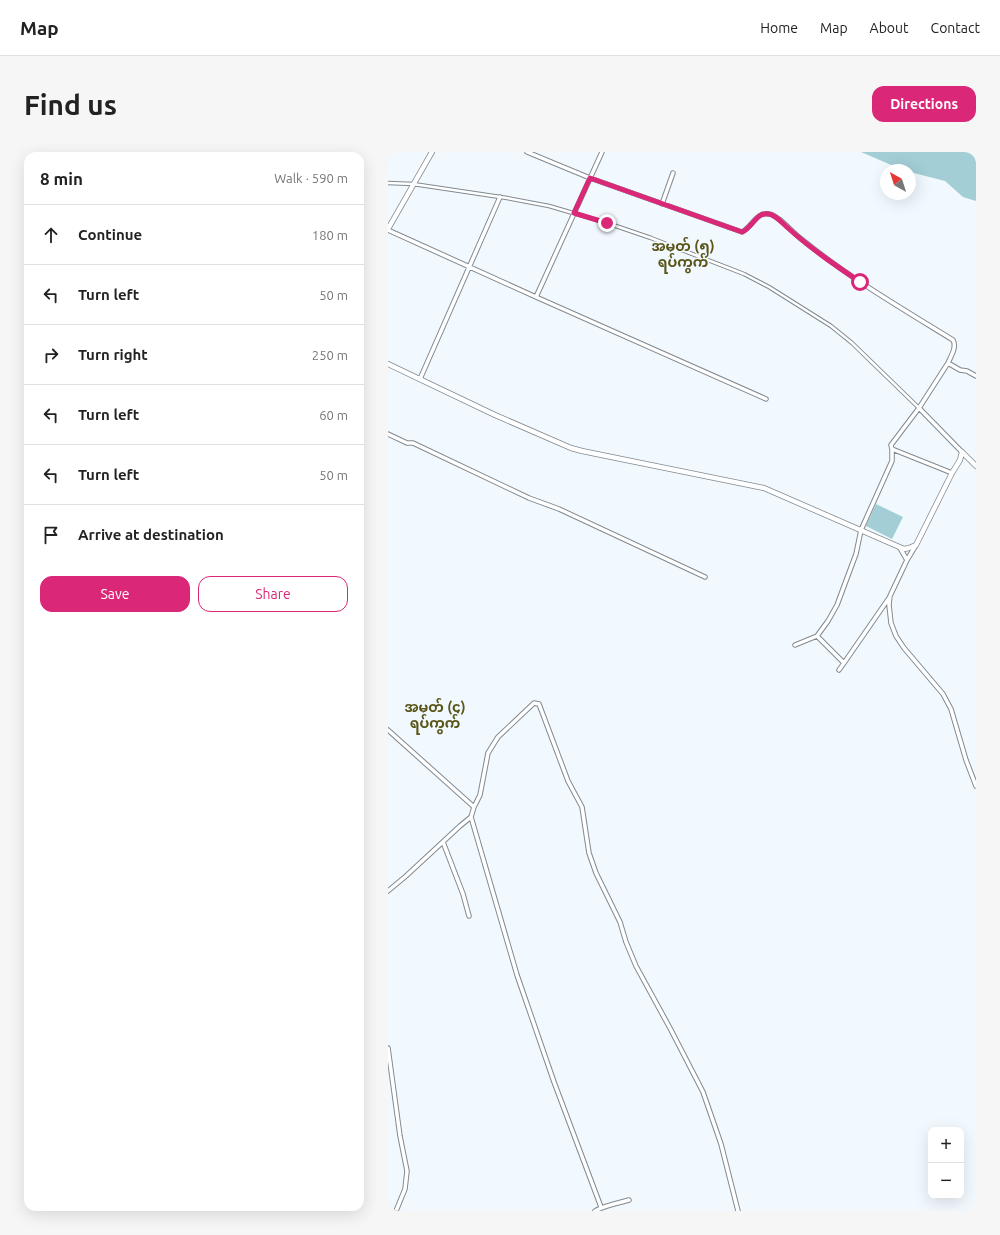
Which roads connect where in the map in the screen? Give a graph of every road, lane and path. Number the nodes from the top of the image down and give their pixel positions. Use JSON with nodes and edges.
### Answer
{"nodes":[{"id":1,"x":432,"y":152,"type":"edge"},
{"id":2,"x":526,"y":152,"type":"edge"},
{"id":3,"x":602,"y":152,"type":"edge"},
{"id":4,"x":673,"y":173,"type":"dead end"},
{"id":5,"x":590,"y":178,"type":"junction"},
{"id":6,"x":388,"y":183,"type":"edge"},
{"id":7,"x":414,"y":184,"type":"junction"},
{"id":8,"x":500,"y":197,"type":"junction"},
{"id":9,"x":662,"y":204,"type":"junction"},
{"id":10,"x":574,"y":213,"type":"junction"},
{"id":11,"x":388,"y":230,"type":"edge"},
{"id":12,"x":469,"y":267,"type":"junction"},
{"id":13,"x":536,"y":297,"type":"junction"},
{"id":14,"x":948,"y":363,"type":"junction"},
{"id":15,"x":388,"y":364,"type":"edge"},
{"id":16,"x":976,"y":376,"type":"edge"},
{"id":17,"x":420,"y":379,"type":"junction"},
{"id":18,"x":766,"y":399,"type":"dead end"},
{"id":19,"x":919,"y":408,"type":"junction"},
{"id":20,"x":388,"y":434,"type":"edge"},
{"id":21,"x":892,"y":449,"type":"junction"},
{"id":22,"x":962,"y":452,"type":"junction"},
{"id":23,"x":975,"y":463,"type":"edge"},
{"id":24,"x":952,"y":473,"type":"junction"},
{"id":25,"x":861,"y":530,"type":"junction"},
{"id":26,"x":916,"y":545,"type":"junction"},
{"id":27,"x":900,"y":548,"type":"junction"},
{"id":28,"x":907,"y":560,"type":"junction"},
{"id":29,"x":705,"y":577,"type":"dead end"},
{"id":30,"x":890,"y":596,"type":"junction"},
{"id":31,"x":817,"y":636,"type":"junction"},
{"id":32,"x":795,"y":645,"type":"dead end"},
{"id":33,"x":844,"y":663,"type":"junction"},
{"id":34,"x":839,"y":670,"type":"dead end"},
{"id":35,"x":388,"y":730,"type":"edge"},
{"id":36,"x":976,"y":786,"type":"edge"},
{"id":37,"x":474,"y":807,"type":"junction"},
{"id":38,"x":471,"y":818,"type":"junction"},
{"id":39,"x":444,"y":842,"type":"junction"},
{"id":40,"x":388,"y":891,"type":"edge"},
{"id":41,"x":469,"y":916,"type":"dead end"},
{"id":42,"x":388,"y":1048,"type":"edge"},
{"id":43,"x":629,"y":1200,"type":"dead end"},
{"id":44,"x":601,"y":1207,"type":"junction"},
{"id":45,"x":396,"y":1211,"type":"edge"},
{"id":46,"x":595,"y":1211,"type":"edge"},
{"id":47,"x":738,"y":1211,"type":"edge"}],
"edges":[{"from":1,"to":7,"type":"street"},
{"from":2,"to":5,"type":"street"},
{"from":3,"to":5,"type":"street"},
{"from":4,"to":9,"type":"street"},
{"from":5,"to":9,"type":"street"},
{"from":5,"to":10,"type":"street"},
{"from":6,"to":7,"type":"street"},
{"from":7,"to":8,"type":"street"},
{"from":7,"to":11,"type":"street"},
{"from":8,"to":10,"type":"street"},
{"from":8,"to":12,"type":"street"},
{"from":9,"to":14,"type":"street"},
{"from":10,"to":13,"type":"street"},
{"from":10,"to":19,"type":"street"},
{"from":11,"to":12,"type":"street"},
{"from":12,"to":13,"type":"street"},
{"from":12,"to":17,"type":"street"},
{"from":13,"to":18,"type":"street"},
{"from":14,"to":16,"type":"street"},
{"from":14,"to":19,"type":"street"},
{"from":15,"to":17,"type":"street"},
{"from":17,"to":25,"type":"street"},
{"from":19,"to":21,"type":"street"},
{"from":19,"to":22,"type":"street"},
{"from":20,"to":29,"type":"street"},
{"from":21,"to":24,"type":"street"},
{"from":21,"to":25,"type":"street"},
{"from":22,"to":23,"type":"street"},
{"from":22,"to":24,"type":"street"},
{"from":24,"to":26,"type":"street"},
{"from":25,"to":27,"type":"street"},
{"from":25,"to":31,"type":"street"},
{"from":26,"to":27,"type":"street"},
{"from":26,"to":28,"type":"street"},
{"from":27,"to":28,"type":"street"},
{"from":28,"to":30,"type":"street"},
{"from":30,"to":33,"type":"street"},
{"from":30,"to":36,"type":"street"},
{"from":31,"to":32,"type":"street"},
{"from":31,"to":33,"type":"street"},
{"from":33,"to":34,"type":"street"},
{"from":35,"to":37,"type":"street"},
{"from":37,"to":38,"type":"street"},
{"from":37,"to":47,"type":"street"},
{"from":38,"to":39,"type":"street"},
{"from":38,"to":44,"type":"street"},
{"from":39,"to":40,"type":"street"},
{"from":39,"to":41,"type":"street"},
{"from":42,"to":45,"type":"street"},
{"from":43,"to":44,"type":"street"},
{"from":44,"to":46,"type":"street"}]}
